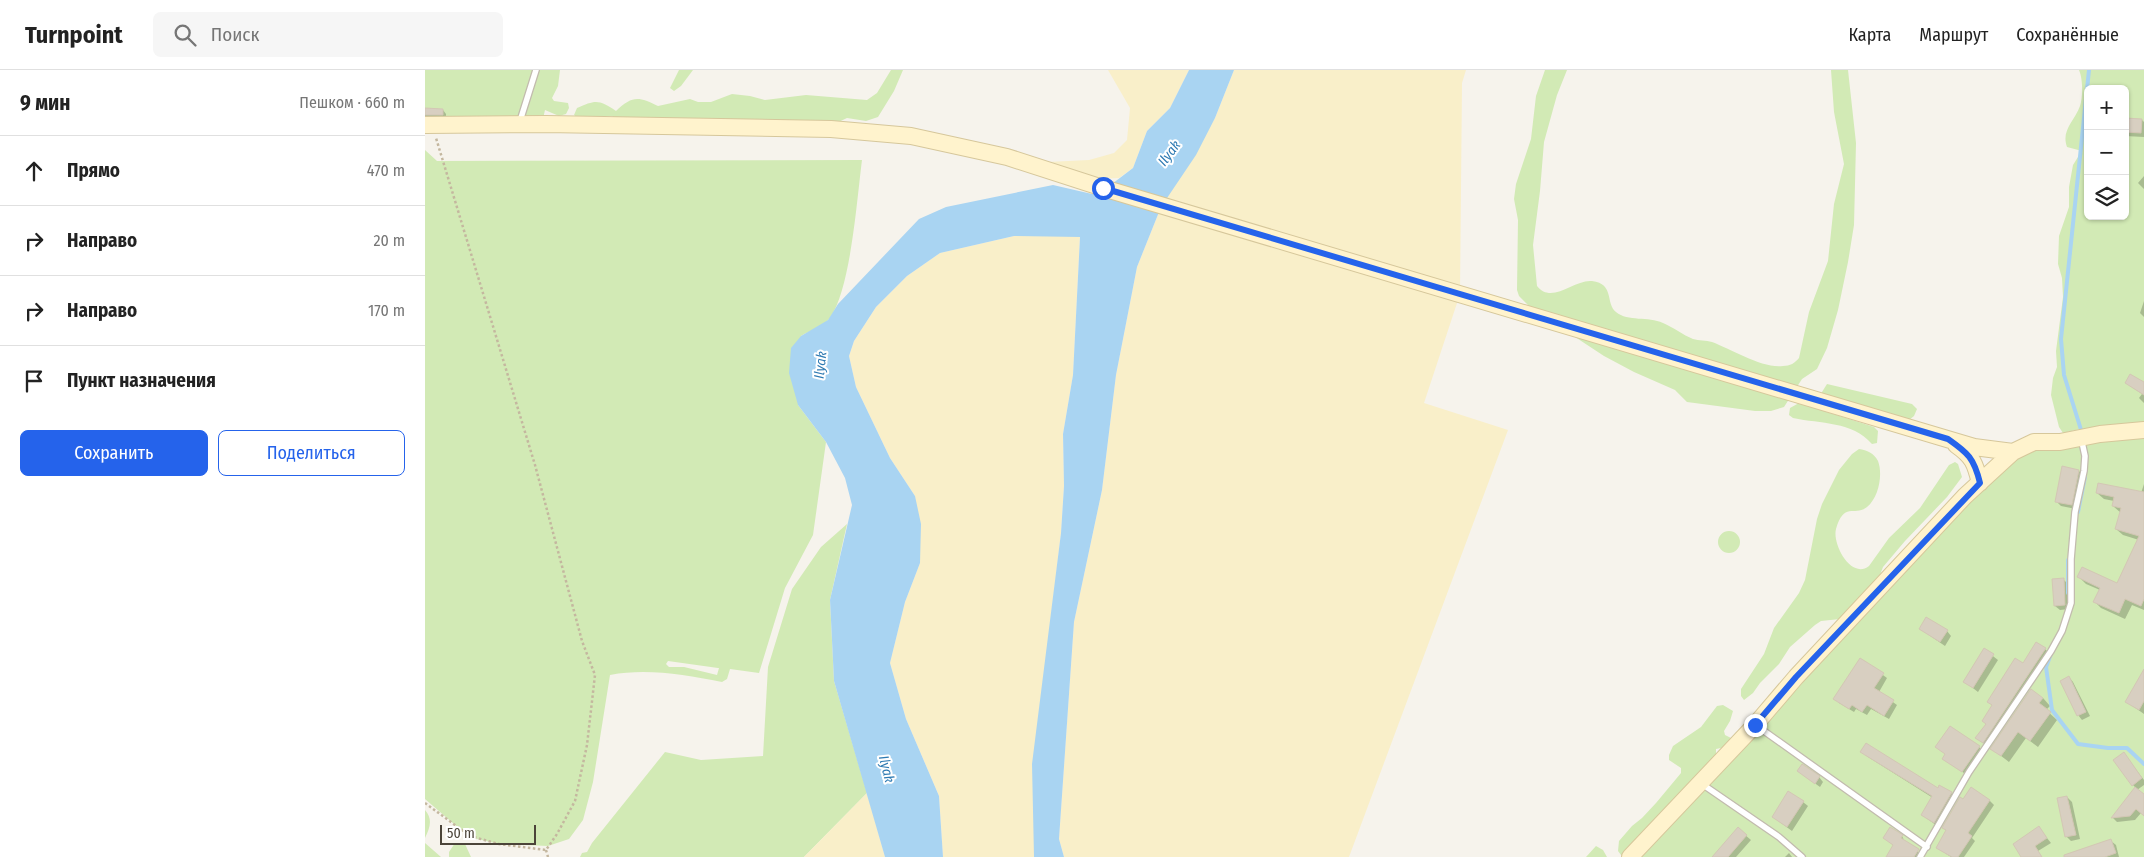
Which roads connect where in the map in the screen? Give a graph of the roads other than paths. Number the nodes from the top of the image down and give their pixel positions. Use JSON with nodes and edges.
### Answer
{"nodes":[{"id":1,"x":536,"y":70,"type":"edge"},
{"id":2,"x":429,"y":125,"type":"edge"},
{"id":3,"x":519,"y":126,"type":"junction"},
{"id":4,"x":2144,"y":430,"type":"edge"},
{"id":5,"x":2100,"y":434,"type":"junction"},
{"id":6,"x":1948,"y":439,"type":"junction"},
{"id":7,"x":2013,"y":452,"type":"junction"},
{"id":8,"x":1980,"y":483,"type":"junction"},
{"id":9,"x":1755,"y":725,"type":"junction"},
{"id":10,"x":1700,"y":783,"type":"junction"},
{"id":11,"x":1927,"y":847,"type":"junction"},
{"id":12,"x":1629,"y":857,"type":"edge"},
{"id":13,"x":1802,"y":857,"type":"edge"},
{"id":14,"x":1920,"y":857,"type":"edge"}],
"edges":[{"from":1,"to":3,"type":"lane"},
{"from":2,"to":3,"type":"street"},
{"from":3,"to":6,"type":"street"},
{"from":4,"to":5,"type":"street"},
{"from":5,"to":7,"type":"street"},
{"from":5,"to":11,"type":"lane"},
{"from":6,"to":7,"type":"street"},
{"from":6,"to":8,"type":"street"},
{"from":7,"to":8,"type":"street"},
{"from":8,"to":9,"type":"street"},
{"from":9,"to":10,"type":"street"},
{"from":9,"to":11,"type":"lane"},
{"from":10,"to":12,"type":"street"},
{"from":10,"to":13,"type":"lane"},
{"from":11,"to":14,"type":"lane"}]}
